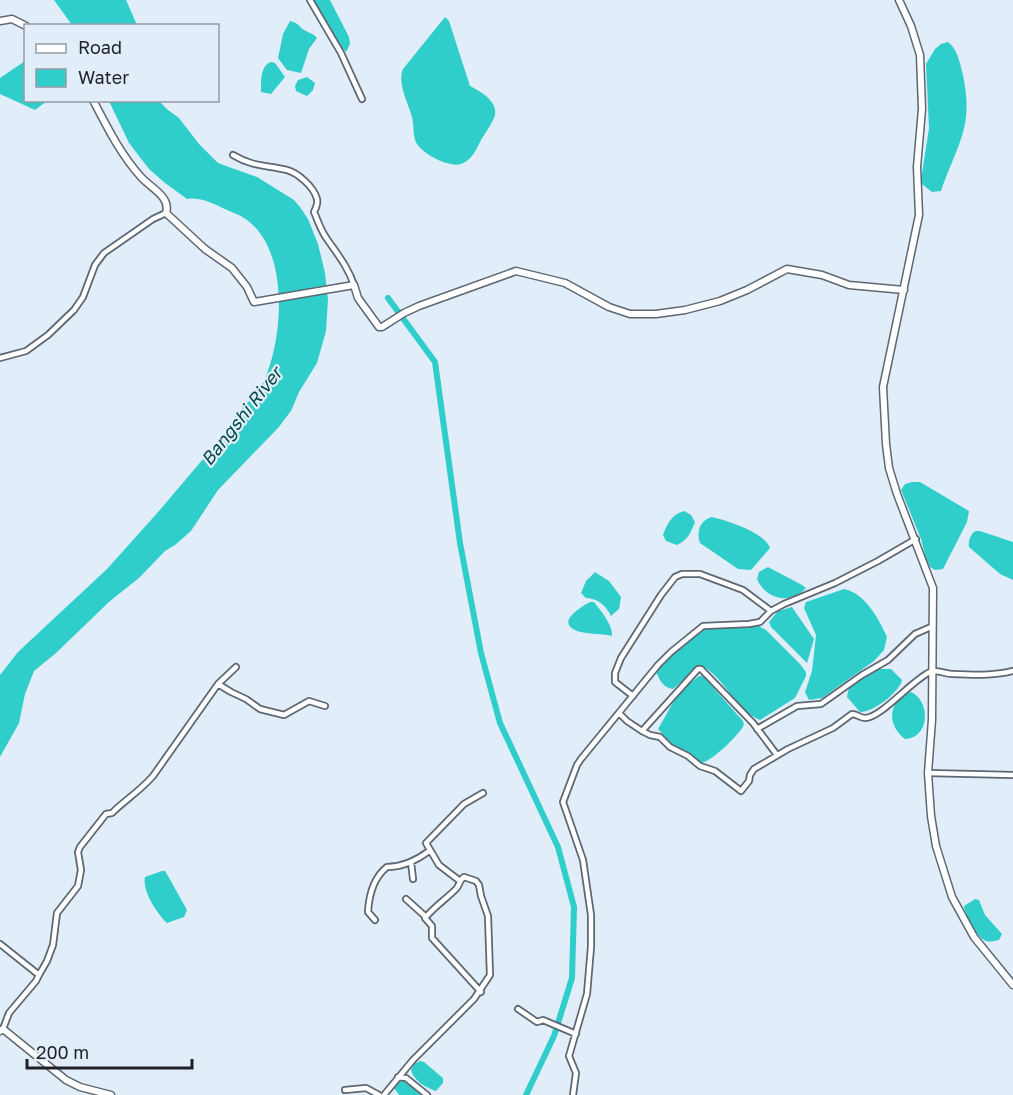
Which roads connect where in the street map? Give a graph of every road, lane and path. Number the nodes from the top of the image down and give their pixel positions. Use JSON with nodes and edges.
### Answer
{"nodes":[{"id":1,"x":310,"y":0,"type":"edge"},
{"id":2,"x":899,"y":0,"type":"edge"},
{"id":3,"x":0,"y":21,"type":"edge"},
{"id":4,"x":24,"y":25,"type":"edge"},
{"id":5,"x":362,"y":99,"type":"dead end"},
{"id":6,"x":94,"y":102,"type":"edge"},
{"id":7,"x":233,"y":155,"type":"dead end"},
{"id":8,"x":166,"y":213,"type":"junction"},
{"id":9,"x":352,"y":286,"type":"junction"},
{"id":10,"x":904,"y":290,"type":"junction"},
{"id":11,"x":0,"y":358,"type":"edge"},
{"id":12,"x":916,"y":539,"type":"junction"},
{"id":13,"x":771,"y":611,"type":"junction"},
{"id":14,"x":932,"y":627,"type":"junction"},
{"id":15,"x":236,"y":667,"type":"dead end"},
{"id":16,"x":932,"y":671,"type":"junction"},
{"id":17,"x":1013,"y":671,"type":"edge"},
{"id":18,"x":218,"y":684,"type":"junction"},
{"id":19,"x":633,"y":696,"type":"junction"},
{"id":20,"x":325,"y":706,"type":"dead end"},
{"id":21,"x":619,"y":713,"type":"junction"},
{"id":22,"x":758,"y":729,"type":"junction"},
{"id":23,"x":642,"y":731,"type":"junction"},
{"id":24,"x":777,"y":755,"type":"junction"},
{"id":25,"x":928,"y":773,"type":"junction"},
{"id":26,"x":1013,"y":775,"type":"edge"},
{"id":27,"x":483,"y":793,"type":"dead end"},
{"id":28,"x":429,"y":851,"type":"junction"},
{"id":29,"x":411,"y":862,"type":"junction"},
{"id":30,"x":413,"y":879,"type":"dead end"},
{"id":31,"x":460,"y":881,"type":"junction"},
{"id":32,"x":406,"y":898,"type":"dead end"},
{"id":33,"x":426,"y":917,"type":"junction"},
{"id":34,"x":375,"y":920,"type":"dead end"},
{"id":35,"x":0,"y":944,"type":"edge"},
{"id":36,"x":39,"y":975,"type":"junction"},
{"id":37,"x":1013,"y":985,"type":"edge"},
{"id":38,"x":481,"y":992,"type":"junction"},
{"id":39,"x":518,"y":1009,"type":"dead end"},
{"id":40,"x":1,"y":1030,"type":"edge"},
{"id":41,"x":574,"y":1033,"type":"junction"},
{"id":42,"x":398,"y":1077,"type":"junction"},
{"id":43,"x":345,"y":1090,"type":"dead end"},
{"id":44,"x":111,"y":1095,"type":"edge"},
{"id":45,"x":379,"y":1095,"type":"edge"},
{"id":46,"x":384,"y":1095,"type":"edge"},
{"id":47,"x":427,"y":1095,"type":"edge"},
{"id":48,"x":573,"y":1095,"type":"edge"}],
"edges":[{"from":1,"to":5,"type":"street"},
{"from":2,"to":10,"type":"street"},
{"from":3,"to":4,"type":"street"},
{"from":6,"to":8,"type":"street"},
{"from":7,"to":9,"type":"street"},
{"from":8,"to":9,"type":"street"},
{"from":8,"to":11,"type":"street"},
{"from":9,"to":10,"type":"street"},
{"from":10,"to":12,"type":"street"},
{"from":12,"to":13,"type":"street"},
{"from":12,"to":14,"type":"street"},
{"from":13,"to":19,"type":"street"},
{"from":13,"to":19,"type":"street"},
{"from":14,"to":16,"type":"street"},
{"from":14,"to":22,"type":"street"},
{"from":15,"to":18,"type":"street"},
{"from":16,"to":17,"type":"street"},
{"from":16,"to":24,"type":"street"},
{"from":16,"to":25,"type":"street"},
{"from":18,"to":20,"type":"street"},
{"from":18,"to":36,"type":"street"},
{"from":19,"to":21,"type":"street"},
{"from":21,"to":23,"type":"street"},
{"from":21,"to":41,"type":"street"},
{"from":22,"to":23,"type":"street"},
{"from":22,"to":24,"type":"street"},
{"from":23,"to":24,"type":"street"},
{"from":25,"to":26,"type":"street"},
{"from":25,"to":37,"type":"street"},
{"from":27,"to":28,"type":"street"},
{"from":28,"to":29,"type":"street"},
{"from":28,"to":31,"type":"street"},
{"from":29,"to":30,"type":"street"},
{"from":29,"to":34,"type":"street"},
{"from":31,"to":33,"type":"street"},
{"from":31,"to":38,"type":"street"},
{"from":32,"to":33,"type":"street"},
{"from":33,"to":38,"type":"street"},
{"from":35,"to":36,"type":"street"},
{"from":36,"to":40,"type":"street"},
{"from":38,"to":42,"type":"street"},
{"from":39,"to":41,"type":"street"},
{"from":40,"to":44,"type":"street"},
{"from":41,"to":48,"type":"street"},
{"from":42,"to":46,"type":"street"},
{"from":42,"to":47,"type":"street"},
{"from":43,"to":45,"type":"street"}]}
